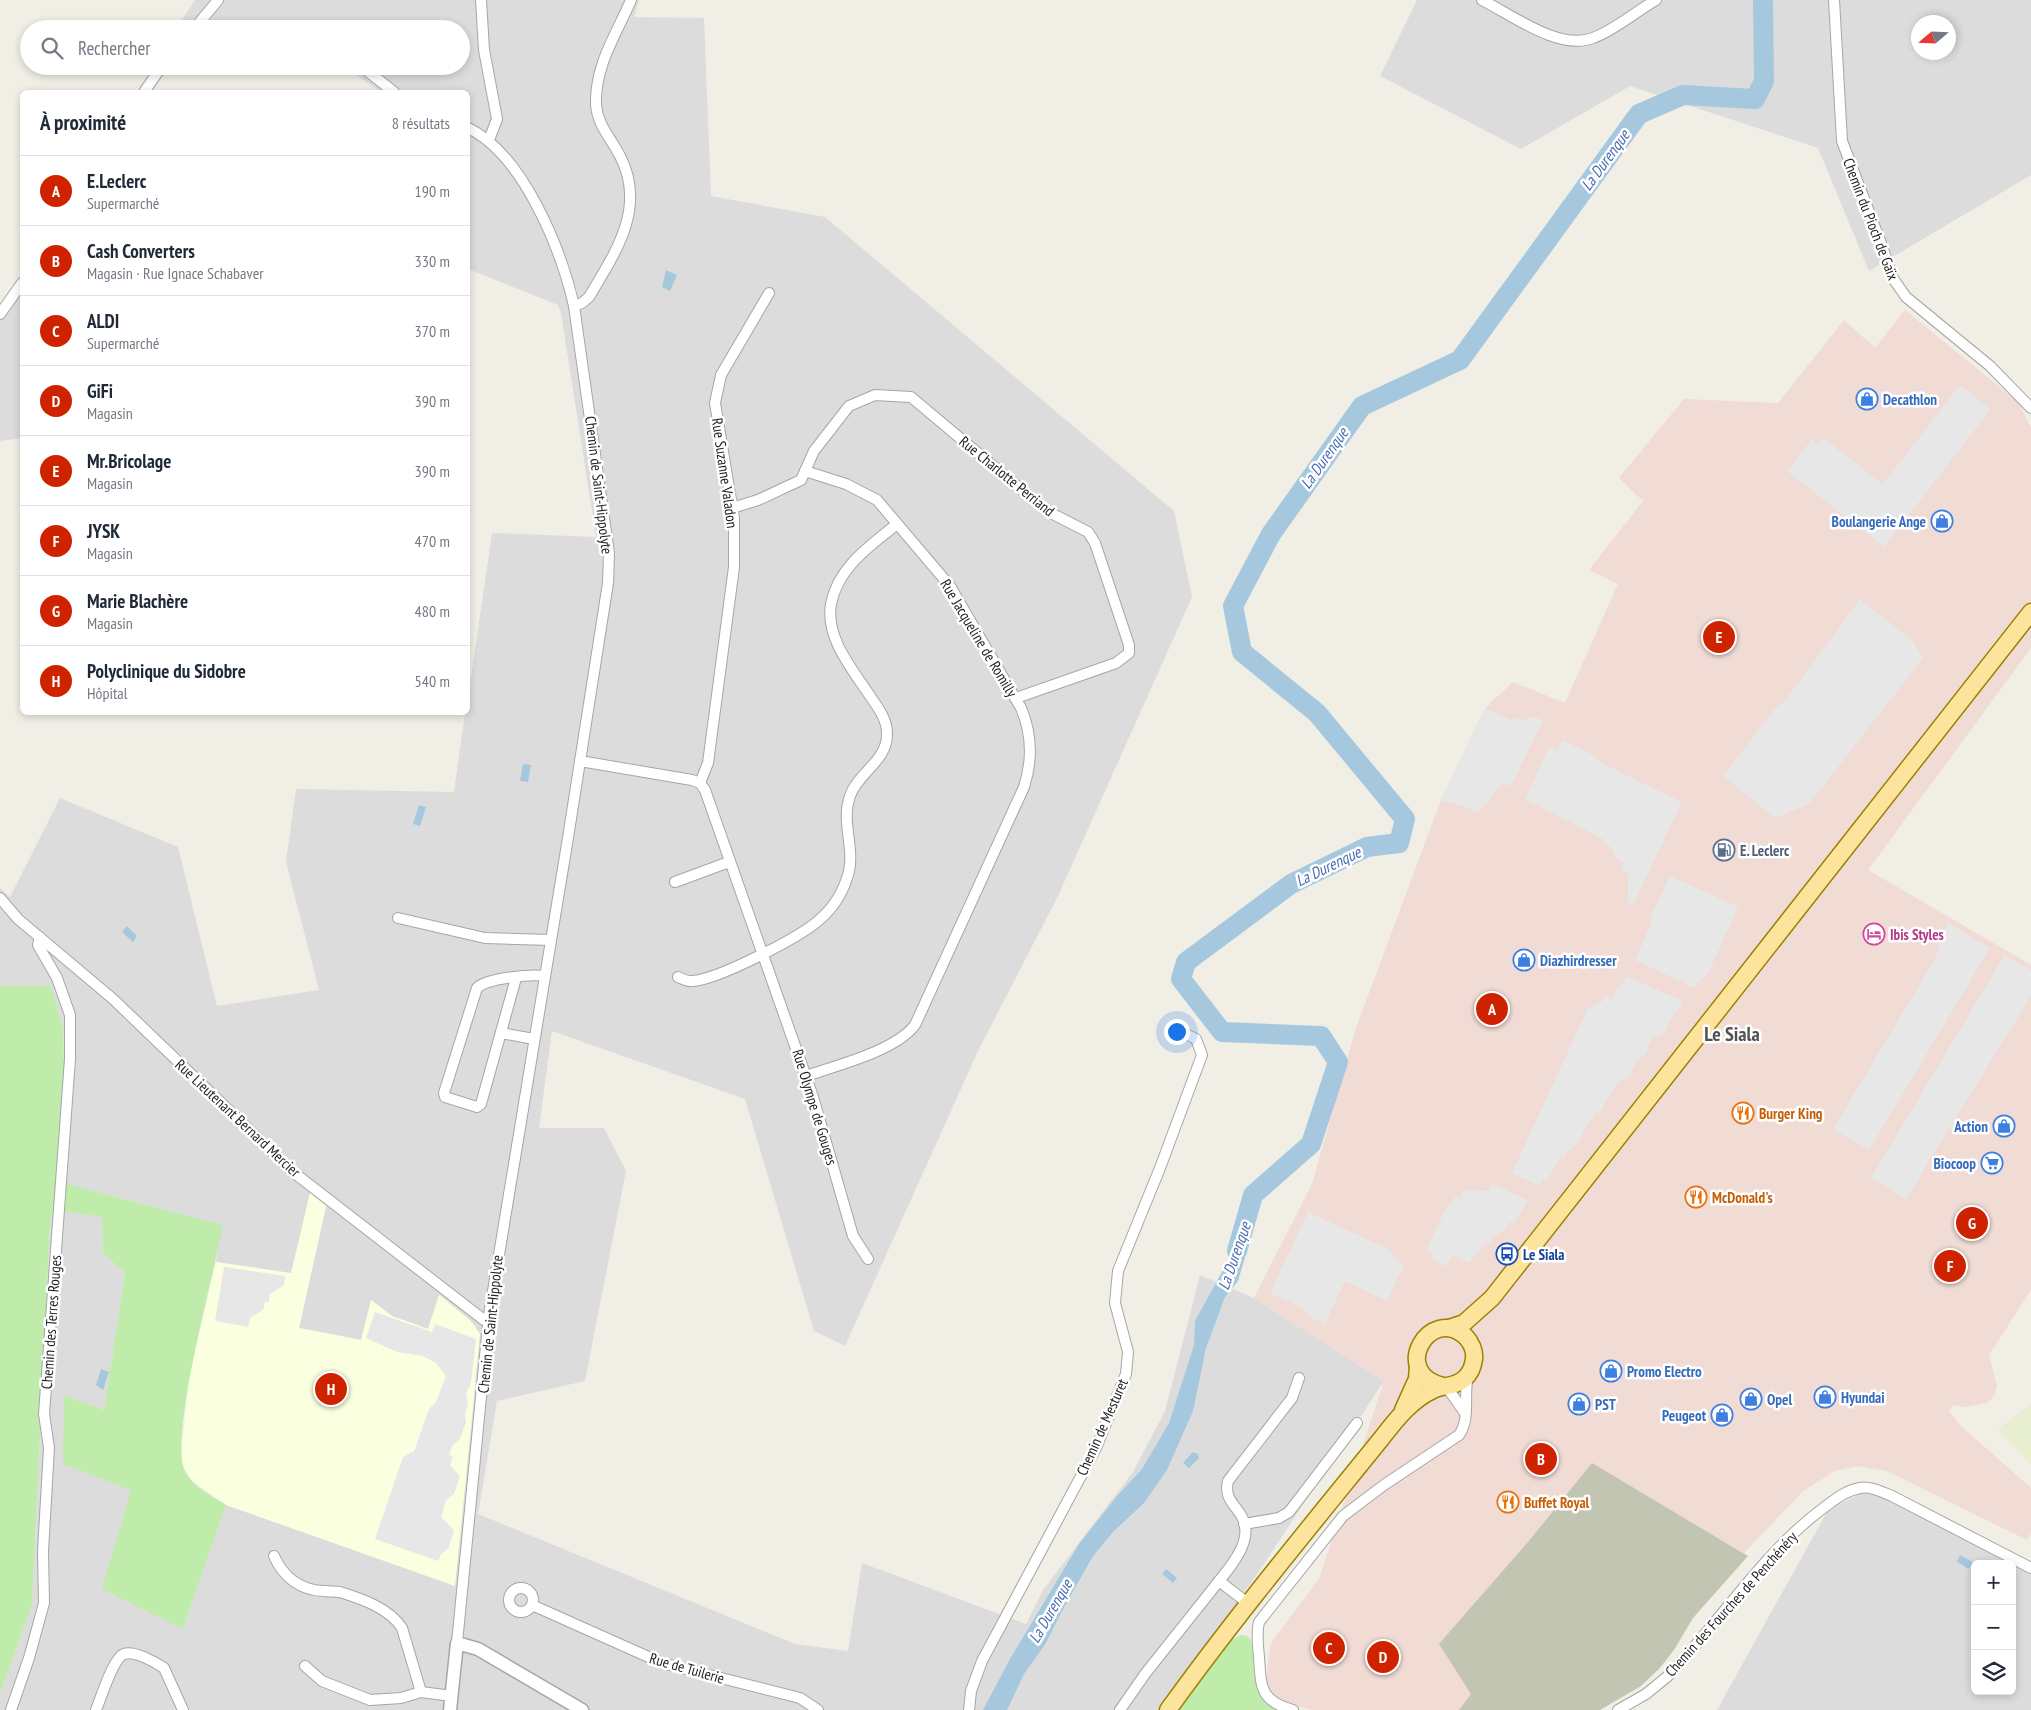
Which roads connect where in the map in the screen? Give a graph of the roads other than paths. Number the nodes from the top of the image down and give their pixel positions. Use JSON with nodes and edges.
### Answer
{"nodes":[{"id":1,"x":218,"y":0,"type":"edge"},
{"id":2,"x":481,"y":0,"type":"edge"},
{"id":3,"x":631,"y":0,"type":"edge"},
{"id":4,"x":1482,"y":0,"type":"edge"},
{"id":5,"x":1656,"y":0,"type":"edge"},
{"id":6,"x":1834,"y":0,"type":"edge"},
{"id":7,"x":201,"y":20,"type":"edge"},
{"id":8,"x":156,"y":75,"type":"edge"},
{"id":9,"x":372,"y":75,"type":"edge"},
{"id":10,"x":145,"y":90,"type":"edge"},
{"id":11,"x":391,"y":90,"type":"edge"},
{"id":12,"x":470,"y":129,"type":"edge"},
{"id":13,"x":489,"y":140,"type":"junction"},
{"id":14,"x":20,"y":286,"type":"edge"},
{"id":15,"x":769,"y":293,"type":"dead end"},
{"id":16,"x":574,"y":306,"type":"junction"},
{"id":17,"x":0,"y":314,"type":"edge"},
{"id":18,"x":2031,"y":408,"type":"edge"},
{"id":19,"x":805,"y":471,"type":"junction"},
{"id":20,"x":732,"y":508,"type":"junction"},
{"id":21,"x":897,"y":524,"type":"junction"},
{"id":22,"x":2031,"y":612,"type":"edge"},
{"id":23,"x":1016,"y":698,"type":"junction"},
{"id":24,"x":580,"y":761,"type":"junction"},
{"id":25,"x":700,"y":783,"type":"junction"},
{"id":26,"x":729,"y":862,"type":"junction"},
{"id":27,"x":675,"y":882,"type":"dead end"},
{"id":28,"x":0,"y":898,"type":"edge"},
{"id":29,"x":398,"y":918,"type":"dead end"},
{"id":30,"x":40,"y":937,"type":"junction"},
{"id":31,"x":551,"y":940,"type":"junction"},
{"id":32,"x":763,"y":954,"type":"junction"},
{"id":33,"x":545,"y":976,"type":"junction"},
{"id":34,"x":678,"y":977,"type":"dead end"},
{"id":35,"x":516,"y":978,"type":"junction"},
{"id":36,"x":502,"y":1029,"type":"junction"},
{"id":37,"x":1176,"y":1029,"type":"dead end"},
{"id":38,"x":534,"y":1038,"type":"junction"},
{"id":39,"x":806,"y":1076,"type":"junction"},
{"id":40,"x":868,"y":1259,"type":"dead end"},
{"id":41,"x":1492,"y":1298,"type":"junction"},
{"id":42,"x":488,"y":1321,"type":"junction"},
{"id":43,"x":1448,"y":1328,"type":"junction"},
{"id":44,"x":1473,"y":1347,"type":"junction"},
{"id":45,"x":1418,"y":1366,"type":"junction"},
{"id":46,"x":1468,"y":1376,"type":"junction"},
{"id":47,"x":1299,"y":1378,"type":"dead end"},
{"id":48,"x":1444,"y":1386,"type":"junction"},
{"id":49,"x":1401,"y":1414,"type":"junction"},
{"id":50,"x":1465,"y":1414,"type":"junction"},
{"id":51,"x":1357,"y":1423,"type":"dead end"},
{"id":52,"x":1244,"y":1524,"type":"junction"},
{"id":53,"x":274,"y":1556,"type":"dead end"},
{"id":54,"x":2031,"y":1568,"type":"edge"},
{"id":55,"x":1219,"y":1581,"type":"junction"},
{"id":56,"x":1249,"y":1604,"type":"junction"},
{"id":57,"x":532,"y":1605,"type":"dead end"},
{"id":58,"x":458,"y":1643,"type":"junction"},
{"id":59,"x":305,"y":1666,"type":"dead end"},
{"id":60,"x":421,"y":1692,"type":"junction"},
{"id":61,"x":452,"y":1696,"type":"junction"},
{"id":62,"x":184,"y":1709,"type":"edge"},
{"id":63,"x":11,"y":1710,"type":"edge"},
{"id":64,"x":96,"y":1710,"type":"edge"},
{"id":65,"x":450,"y":1710,"type":"edge"},
{"id":66,"x":582,"y":1710,"type":"edge"},
{"id":67,"x":818,"y":1710,"type":"edge"},
{"id":68,"x":969,"y":1710,"type":"edge"},
{"id":69,"x":1120,"y":1710,"type":"edge"},
{"id":70,"x":1168,"y":1710,"type":"edge"},
{"id":71,"x":1293,"y":1710,"type":"edge"},
{"id":72,"x":1618,"y":1710,"type":"edge"}],
"edges":[{"from":1,"to":7,"type":"street"},
{"from":2,"to":13,"type":"street"},
{"from":3,"to":16,"type":"street"},
{"from":4,"to":5,"type":"street"},
{"from":6,"to":18,"type":"street","name":"Chemin du Pioch de Gaïx"},
{"from":8,"to":10,"type":"street"},
{"from":9,"to":11,"type":"street"},
{"from":12,"to":13,"type":"street","name":"Chemin de Saint-Hippolyte"},
{"from":13,"to":16,"type":"street","name":"Chemin de Saint-Hippolyte"},
{"from":14,"to":17,"type":"street"},
{"from":15,"to":20,"type":"street","name":"Rue Suzanne Valadon"},
{"from":16,"to":24,"type":"street","name":"Chemin de Saint-Hippolyte"},
{"from":19,"to":20,"type":"street","name":"Rue Charlotte Perriand"},
{"from":19,"to":21,"type":"street","name":"Rue Jacqueline de Romilly"},
{"from":19,"to":23,"type":"street","name":"Rue Charlotte Perriand"},
{"from":20,"to":25,"type":"street","name":"Rue Suzanne Valadon"},
{"from":21,"to":23,"type":"street","name":"Rue Jacqueline de Romilly"},
{"from":21,"to":32,"type":"street"},
{"from":22,"to":41,"type":"main road"},
{"from":23,"to":39,"type":"street","name":"Rue Jacqueline de Romilly"},
{"from":24,"to":25,"type":"street"},
{"from":24,"to":31,"type":"street","name":"Chemin de Saint-Hippolyte"},
{"from":25,"to":26,"type":"street","name":"Rue Olympe de Gouges"},
{"from":26,"to":27,"type":"street"},
{"from":26,"to":32,"type":"street","name":"Rue Olympe de Gouges"},
{"from":28,"to":30,"type":"street","name":"Rue Lieutenant Bernard Mercier"},
{"from":29,"to":31,"type":"street"},
{"from":30,"to":42,"type":"street","name":"Rue Lieutenant Bernard Mercier"},
{"from":30,"to":63,"type":"street","name":"Chemin des Terres Rouges"},
{"from":31,"to":33,"type":"street","name":"Chemin de Saint-Hippolyte"},
{"from":32,"to":34,"type":"street"},
{"from":32,"to":39,"type":"street","name":"Rue Olympe de Gouges"},
{"from":33,"to":35,"type":"street"},
{"from":33,"to":38,"type":"street","name":"Chemin de Saint-Hippolyte"},
{"from":35,"to":36,"type":"street"},
{"from":35,"to":36,"type":"street"},
{"from":36,"to":38,"type":"street"},
{"from":37,"to":68,"type":"street","name":"Chemin de Mesturet"},
{"from":38,"to":42,"type":"street","name":"Chemin de Saint-Hippolyte"},
{"from":39,"to":40,"type":"street","name":"Rue Olympe de Gouges"},
{"from":41,"to":43,"type":"main road"},
{"from":41,"to":44,"type":"main road"},
{"from":42,"to":58,"type":"street","name":"Chemin de Saint-Hippolyte"},
{"from":43,"to":44,"type":"main road"},
{"from":43,"to":45,"type":"main road"},
{"from":44,"to":46,"type":"main road"},
{"from":45,"to":48,"type":"main road"},
{"from":45,"to":49,"type":"main road"},
{"from":46,"to":48,"type":"main road"},
{"from":46,"to":50,"type":"street"},
{"from":47,"to":52,"type":"street"},
{"from":48,"to":49,"type":"main road"},
{"from":48,"to":50,"type":"street"},
{"from":49,"to":56,"type":"main road"},
{"from":50,"to":71,"type":"street"},
{"from":51,"to":52,"type":"street"},
{"from":52,"to":55,"type":"street"},
{"from":53,"to":60,"type":"street"},
{"from":54,"to":72,"type":"street","name":"Chemin des Fourches de Penchénéry"},
{"from":55,"to":56,"type":"street"},
{"from":55,"to":69,"type":"street"},
{"from":56,"to":70,"type":"main road"},
{"from":57,"to":67,"type":"street","name":"Rue de Tuilerie"},
{"from":58,"to":61,"type":"street","name":"Chemin de Saint-Hippolyte"},
{"from":58,"to":66,"type":"street"},
{"from":59,"to":60,"type":"street"},
{"from":60,"to":61,"type":"street"},
{"from":61,"to":65,"type":"street","name":"Chemin de Saint-Hippolyte"},
{"from":62,"to":64,"type":"street"}]}
